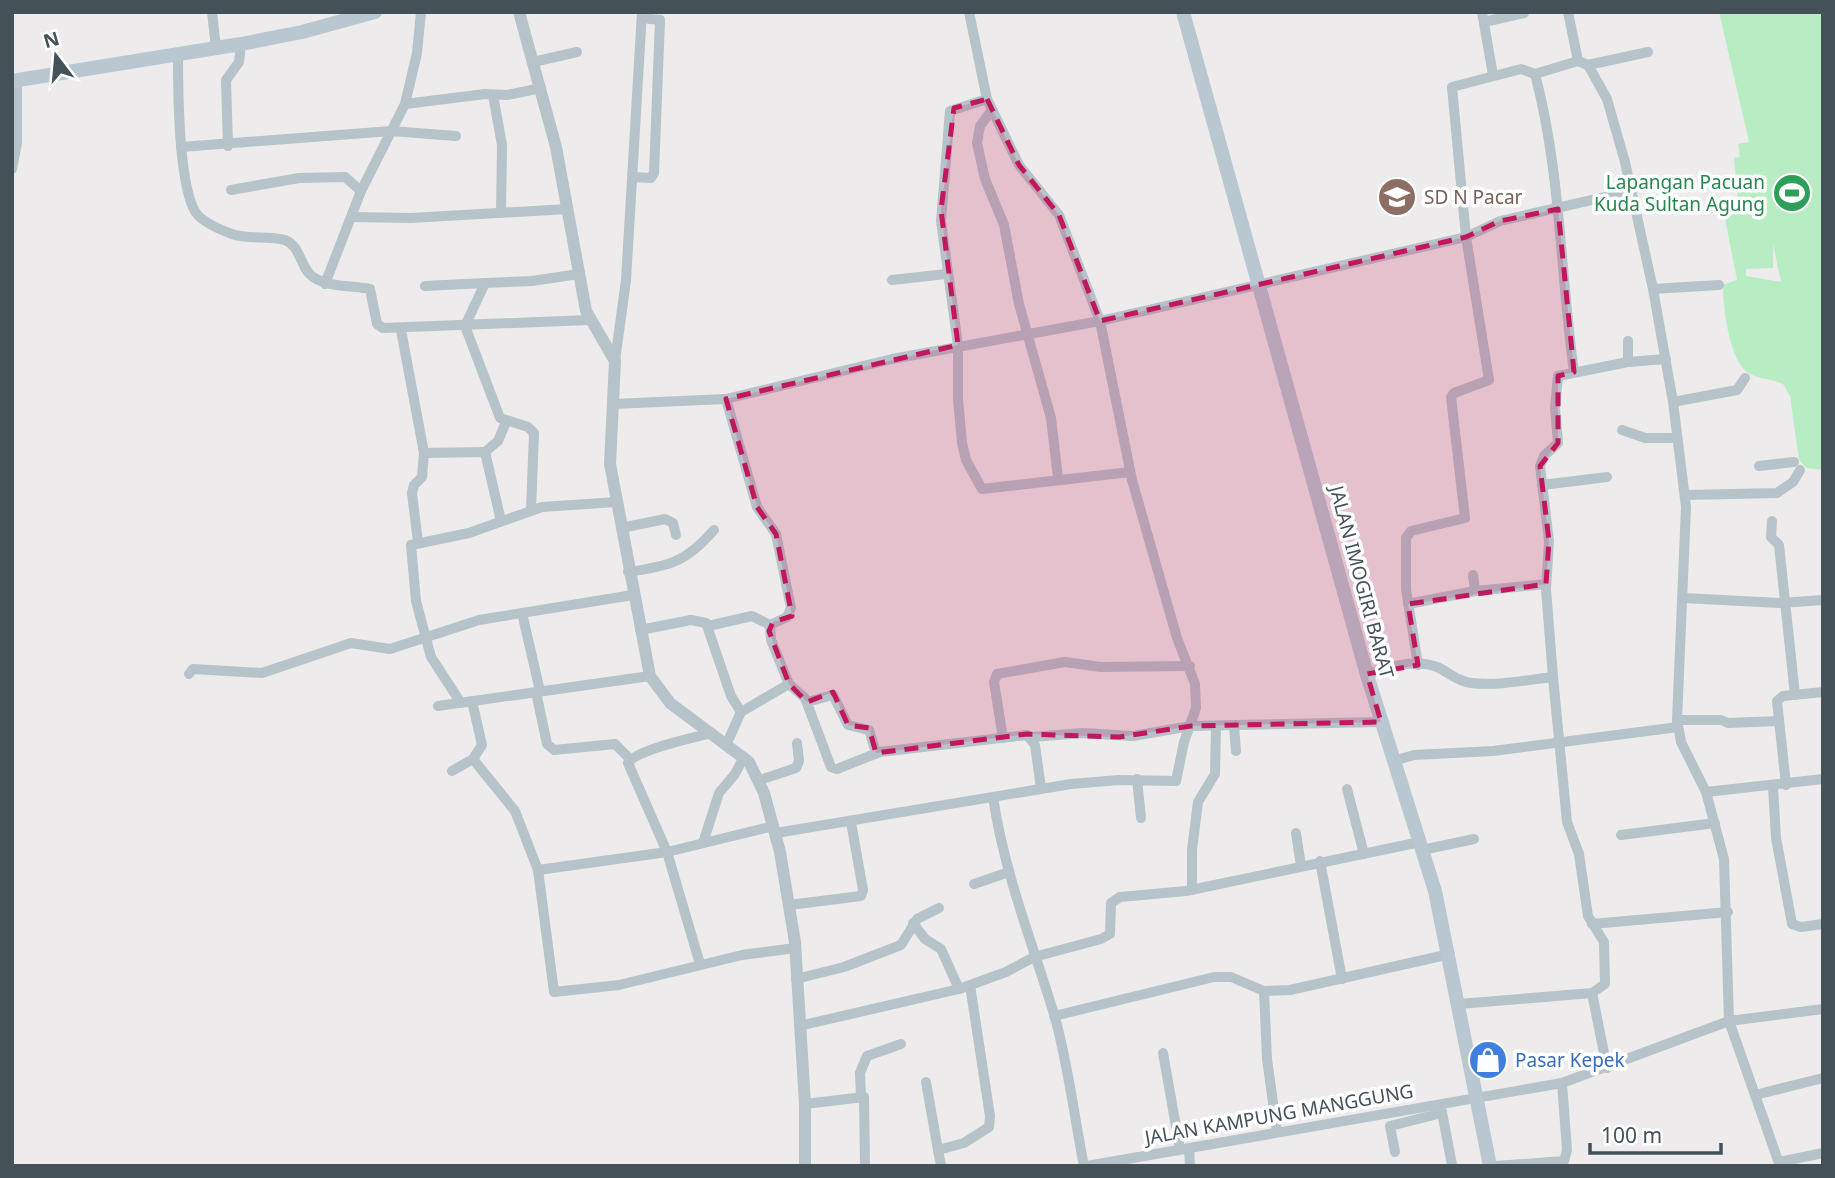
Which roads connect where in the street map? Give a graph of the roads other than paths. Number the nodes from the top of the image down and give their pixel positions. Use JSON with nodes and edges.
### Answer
{"nodes":[{"id":1,"x":212,"y":12,"type":"edge"},
{"id":2,"x":375,"y":12,"type":"edge"},
{"id":3,"x":421,"y":12,"type":"edge"},
{"id":4,"x":519,"y":12,"type":"edge"},
{"id":5,"x":969,"y":12,"type":"edge"},
{"id":6,"x":1183,"y":12,"type":"edge"},
{"id":7,"x":1568,"y":12,"type":"edge"},
{"id":8,"x":1524,"y":13,"type":"edge"},
{"id":9,"x":642,"y":15,"type":"edge"},
{"id":10,"x":1483,"y":17,"type":"edge"},
{"id":11,"x":333,"y":18,"type":"edge"},
{"id":12,"x":241,"y":44,"type":"junction"},
{"id":13,"x":216,"y":48,"type":"junction"},
{"id":14,"x":577,"y":52,"type":"dead end"},
{"id":15,"x":1648,"y":52,"type":"dead end"},
{"id":16,"x":178,"y":54,"type":"junction"},
{"id":17,"x":533,"y":62,"type":"junction"},
{"id":18,"x":1583,"y":63,"type":"junction"},
{"id":19,"x":1535,"y":74,"type":"junction"},
{"id":20,"x":1493,"y":75,"type":"junction"},
{"id":21,"x":15,"y":81,"type":"edge"},
{"id":22,"x":541,"y":88,"type":"junction"},
{"id":23,"x":492,"y":94,"type":"junction"},
{"id":24,"x":987,"y":99,"type":"junction"},
{"id":25,"x":405,"y":104,"type":"junction"},
{"id":26,"x":992,"y":110,"type":"junction"},
{"id":27,"x":391,"y":131,"type":"junction"},
{"id":28,"x":456,"y":136,"type":"dead end"},
{"id":29,"x":228,"y":146,"type":"junction"},
{"id":30,"x":181,"y":147,"type":"junction"},
{"id":31,"x":13,"y":166,"type":"edge"},
{"id":32,"x":633,"y":177,"type":"junction"},
{"id":33,"x":231,"y":190,"type":"dead end"},
{"id":34,"x":361,"y":191,"type":"junction"},
{"id":35,"x":1631,"y":191,"type":"junction"},
{"id":36,"x":568,"y":209,"type":"junction"},
{"id":37,"x":1558,"y":209,"type":"junction"},
{"id":38,"x":501,"y":213,"type":"junction"},
{"id":39,"x":352,"y":217,"type":"junction"},
{"id":40,"x":1466,"y":237,"type":"junction"},
{"id":41,"x":579,"y":274,"type":"junction"},
{"id":42,"x":946,"y":274,"type":"junction"},
{"id":43,"x":892,"y":280,"type":"dead end"},
{"id":44,"x":485,"y":283,"type":"junction"},
{"id":45,"x":325,"y":284,"type":"junction"},
{"id":46,"x":1261,"y":284,"type":"junction"},
{"id":47,"x":1720,"y":285,"type":"dead end"},
{"id":48,"x":425,"y":286,"type":"dead end"},
{"id":49,"x":1653,"y":289,"type":"junction"},
{"id":50,"x":589,"y":320,"type":"junction"},
{"id":51,"x":1100,"y":321,"type":"junction"},
{"id":52,"x":465,"y":326,"type":"junction"},
{"id":53,"x":401,"y":330,"type":"junction"},
{"id":54,"x":1027,"y":334,"type":"junction"},
{"id":55,"x":1628,"y":341,"type":"dead end"},
{"id":56,"x":958,"y":345,"type":"junction"},
{"id":57,"x":1666,"y":359,"type":"junction"},
{"id":58,"x":615,"y":361,"type":"junction"},
{"id":59,"x":1628,"y":362,"type":"junction"},
{"id":60,"x":1574,"y":372,"type":"junction"},
{"id":61,"x":1745,"y":377,"type":"dead end"},
{"id":62,"x":726,"y":400,"type":"junction"},
{"id":63,"x":1673,"y":402,"type":"junction"},
{"id":64,"x":613,"y":404,"type":"junction"},
{"id":65,"x":506,"y":422,"type":"junction"},
{"id":66,"x":1622,"y":430,"type":"dead end"},
{"id":67,"x":1677,"y":438,"type":"junction"},
{"id":68,"x":485,"y":452,"type":"junction"},
{"id":69,"x":424,"y":453,"type":"junction"},
{"id":70,"x":1759,"y":466,"type":"dead end"},
{"id":71,"x":1130,"y":472,"type":"junction"},
{"id":72,"x":1607,"y":477,"type":"dead end"},
{"id":73,"x":1058,"y":478,"type":"junction"},
{"id":74,"x":1542,"y":485,"type":"junction"},
{"id":75,"x":1685,"y":495,"type":"junction"},
{"id":76,"x":616,"y":502,"type":"junction"},
{"id":77,"x":531,"y":510,"type":"junction"},
{"id":78,"x":1772,"y":521,"type":"dead end"},
{"id":79,"x":501,"y":522,"type":"junction"},
{"id":80,"x":621,"y":528,"type":"junction"},
{"id":81,"x":714,"y":530,"type":"dead end"},
{"id":82,"x":676,"y":535,"type":"dead end"},
{"id":83,"x":418,"y":542,"type":"junction"},
{"id":84,"x":628,"y":572,"type":"junction"},
{"id":85,"x":1473,"y":575,"type":"dead end"},
{"id":86,"x":1546,"y":583,"type":"junction"},
{"id":87,"x":1475,"y":591,"type":"junction"},
{"id":88,"x":633,"y":595,"type":"junction"},
{"id":89,"x":1684,"y":598,"type":"junction"},
{"id":90,"x":1823,"y":600,"type":"edge"},
{"id":91,"x":1783,"y":603,"type":"junction"},
{"id":92,"x":1408,"y":604,"type":"junction"},
{"id":93,"x":522,"y":612,"type":"junction"},
{"id":94,"x":770,"y":625,"type":"junction"},
{"id":95,"x":708,"y":626,"type":"junction"},
{"id":96,"x":640,"y":630,"type":"junction"},
{"id":97,"x":427,"y":638,"type":"junction"},
{"id":98,"x":1418,"y":665,"type":"junction"},
{"id":99,"x":1190,"y":666,"type":"junction"},
{"id":100,"x":1370,"y":673,"type":"junction"},
{"id":101,"x":188,"y":674,"type":"dead end"},
{"id":102,"x":650,"y":676,"type":"junction"},
{"id":103,"x":1553,"y":677,"type":"junction"},
{"id":104,"x":789,"y":684,"type":"junction"},
{"id":105,"x":538,"y":691,"type":"junction"},
{"id":106,"x":1823,"y":692,"type":"edge"},
{"id":107,"x":1795,"y":695,"type":"junction"},
{"id":108,"x":472,"y":701,"type":"junction"},
{"id":109,"x":807,"y":702,"type":"junction"},
{"id":110,"x":461,"y":703,"type":"junction"},
{"id":111,"x":438,"y":706,"type":"dead end"},
{"id":112,"x":741,"y":712,"type":"junction"},
{"id":113,"x":1779,"y":721,"type":"junction"},
{"id":114,"x":1381,"y":722,"type":"junction"},
{"id":115,"x":1678,"y":723,"type":"junction"},
{"id":116,"x":1191,"y":726,"type":"junction"},
{"id":117,"x":1216,"y":727,"type":"junction"},
{"id":118,"x":1234,"y":727,"type":"junction"},
{"id":119,"x":712,"y":733,"type":"junction"},
{"id":120,"x":1032,"y":737,"type":"junction"},
{"id":121,"x":1003,"y":738,"type":"junction"},
{"id":122,"x":1559,"y":742,"type":"junction"},
{"id":123,"x":727,"y":743,"type":"junction"},
{"id":124,"x":797,"y":743,"type":"dead end"},
{"id":125,"x":1236,"y":751,"type":"dead end"},
{"id":126,"x":876,"y":753,"type":"junction"},
{"id":127,"x":744,"y":757,"type":"junction"},
{"id":128,"x":473,"y":759,"type":"junction"},
{"id":129,"x":630,"y":759,"type":"junction"},
{"id":130,"x":1397,"y":760,"type":"junction"},
{"id":131,"x":452,"y":771,"type":"dead end"},
{"id":132,"x":1136,"y":779,"type":"junction"},
{"id":133,"x":1823,"y":779,"type":"edge"},
{"id":134,"x":760,"y":780,"type":"junction"},
{"id":135,"x":1786,"y":785,"type":"junction"},
{"id":136,"x":1773,"y":787,"type":"junction"},
{"id":137,"x":1041,"y":788,"type":"junction"},
{"id":138,"x":1347,"y":789,"type":"dead end"},
{"id":139,"x":1706,"y":792,"type":"junction"},
{"id":140,"x":993,"y":797,"type":"junction"},
{"id":141,"x":1141,"y":818,"type":"dead end"},
{"id":142,"x":851,"y":822,"type":"junction"},
{"id":143,"x":1715,"y":823,"type":"junction"},
{"id":144,"x":775,"y":830,"type":"junction"},
{"id":145,"x":1296,"y":834,"type":"dead end"},
{"id":146,"x":1621,"y":835,"type":"dead end"},
{"id":147,"x":1474,"y":839,"type":"dead end"},
{"id":148,"x":703,"y":843,"type":"junction"},
{"id":149,"x":1421,"y":846,"type":"junction"},
{"id":150,"x":667,"y":852,"type":"junction"},
{"id":151,"x":1364,"y":854,"type":"junction"},
{"id":152,"x":1320,"y":860,"type":"junction"},
{"id":153,"x":1301,"y":866,"type":"junction"},
{"id":154,"x":538,"y":870,"type":"junction"},
{"id":155,"x":1009,"y":872,"type":"junction"},
{"id":156,"x":974,"y":884,"type":"dead end"},
{"id":157,"x":1192,"y":890,"type":"junction"},
{"id":158,"x":789,"y":905,"type":"junction"},
{"id":159,"x":939,"y":908,"type":"dead end"},
{"id":160,"x":1728,"y":912,"type":"junction"},
{"id":161,"x":913,"y":923,"type":"junction"},
{"id":162,"x":1592,"y":924,"type":"junction"},
{"id":163,"x":1823,"y":925,"type":"edge"},
{"id":164,"x":795,"y":948,"type":"junction"},
{"id":165,"x":1450,"y":954,"type":"junction"},
{"id":166,"x":1034,"y":957,"type":"junction"},
{"id":167,"x":701,"y":964,"type":"junction"},
{"id":168,"x":796,"y":979,"type":"junction"},
{"id":169,"x":1342,"y":979,"type":"junction"},
{"id":170,"x":970,"y":985,"type":"junction"},
{"id":171,"x":959,"y":989,"type":"junction"},
{"id":172,"x":1264,"y":990,"type":"junction"},
{"id":173,"x":1591,"y":993,"type":"junction"},
{"id":174,"x":1459,"y":1004,"type":"junction"},
{"id":175,"x":1823,"y":1009,"type":"edge"},
{"id":176,"x":1054,"y":1016,"type":"junction"},
{"id":177,"x":1729,"y":1021,"type":"junction"},
{"id":178,"x":799,"y":1026,"type":"junction"},
{"id":179,"x":901,"y":1044,"type":"dead end"},
{"id":180,"x":1163,"y":1053,"type":"dead end"},
{"id":181,"x":1607,"y":1068,"type":"junction"},
{"id":182,"x":1823,"y":1078,"type":"edge"},
{"id":183,"x":926,"y":1082,"type":"dead end"},
{"id":184,"x":1562,"y":1083,"type":"junction"},
{"id":185,"x":1755,"y":1095,"type":"junction"},
{"id":186,"x":861,"y":1096,"type":"junction"},
{"id":187,"x":1477,"y":1097,"type":"junction"},
{"id":188,"x":805,"y":1104,"type":"junction"},
{"id":189,"x":1441,"y":1108,"type":"junction"},
{"id":190,"x":1386,"y":1112,"type":"junction"},
{"id":191,"x":1390,"y":1126,"type":"junction"},
{"id":192,"x":1277,"y":1132,"type":"junction"},
{"id":193,"x":1185,"y":1149,"type":"junction"},
{"id":194,"x":938,"y":1150,"type":"junction"},
{"id":195,"x":1395,"y":1152,"type":"dead end"},
{"id":196,"x":1823,"y":1153,"type":"edge"},
{"id":197,"x":1780,"y":1164,"type":"edge"},
{"id":198,"x":1452,"y":1165,"type":"edge"},
{"id":199,"x":805,"y":1166,"type":"edge"},
{"id":200,"x":865,"y":1166,"type":"edge"},
{"id":201,"x":941,"y":1166,"type":"edge"},
{"id":202,"x":1086,"y":1166,"type":"edge"},
{"id":203,"x":1190,"y":1166,"type":"edge"},
{"id":204,"x":1490,"y":1166,"type":"edge"},
{"id":205,"x":1495,"y":1166,"type":"edge"}],
"edges":[{"from":1,"to":13,"type":"street"},
{"from":2,"to":11,"type":"main road"},
{"from":3,"to":25,"type":"street"},
{"from":4,"to":17,"type":"street"},
{"from":5,"to":24,"type":"street"},
{"from":6,"to":46,"type":"main road","name":"JALAN IMOGIRI BARAT"},
{"from":7,"to":18,"type":"street"},
{"from":8,"to":10,"type":"street"},
{"from":9,"to":32,"type":"street"},
{"from":9,"to":32,"type":"street"},
{"from":10,"to":20,"type":"street"},
{"from":11,"to":12,"type":"main road"},
{"from":12,"to":13,"type":"main road"},
{"from":12,"to":29,"type":"street"},
{"from":13,"to":16,"type":"main road"},
{"from":14,"to":17,"type":"street"},
{"from":15,"to":18,"type":"street"},
{"from":16,"to":21,"type":"main road"},
{"from":16,"to":30,"type":"street"},
{"from":17,"to":22,"type":"street"},
{"from":18,"to":19,"type":"street"},
{"from":18,"to":35,"type":"street"},
{"from":19,"to":20,"type":"street"},
{"from":19,"to":37,"type":"street"},
{"from":20,"to":40,"type":"street"},
{"from":21,"to":31,"type":"street"},
{"from":22,"to":23,"type":"street"},
{"from":22,"to":36,"type":"street"},
{"from":23,"to":25,"type":"street"},
{"from":23,"to":38,"type":"street"},
{"from":24,"to":26,"type":"street"},
{"from":24,"to":42,"type":"street"},
{"from":25,"to":27,"type":"street"},
{"from":26,"to":51,"type":"street"},
{"from":26,"to":54,"type":"street"},
{"from":27,"to":28,"type":"street"},
{"from":27,"to":29,"type":"street"},
{"from":27,"to":34,"type":"street"},
{"from":29,"to":30,"type":"street"},
{"from":30,"to":45,"type":"street"},
{"from":32,"to":58,"type":"street"},
{"from":33,"to":34,"type":"street"},
{"from":34,"to":39,"type":"street"},
{"from":35,"to":37,"type":"street"},
{"from":35,"to":49,"type":"street"},
{"from":36,"to":38,"type":"street"},
{"from":36,"to":41,"type":"street"},
{"from":37,"to":40,"type":"street"},
{"from":37,"to":60,"type":"street"},
{"from":38,"to":39,"type":"street"},
{"from":39,"to":45,"type":"street"},
{"from":40,"to":46,"type":"street"},
{"from":40,"to":92,"type":"street"},
{"from":41,"to":44,"type":"street"},
{"from":41,"to":50,"type":"street"},
{"from":42,"to":43,"type":"street"},
{"from":42,"to":56,"type":"street"},
{"from":44,"to":48,"type":"street"},
{"from":44,"to":52,"type":"street"},
{"from":45,"to":53,"type":"street"},
{"from":46,"to":51,"type":"street"},
{"from":46,"to":100,"type":"main road","name":"JALAN IMOGIRI BARAT"},
{"from":47,"to":49,"type":"street"},
{"from":49,"to":57,"type":"street"},
{"from":50,"to":52,"type":"street"},
{"from":50,"to":58,"type":"street"},
{"from":51,"to":54,"type":"street"},
{"from":51,"to":71,"type":"street"},
{"from":52,"to":53,"type":"street"},
{"from":52,"to":65,"type":"street"},
{"from":53,"to":69,"type":"street"},
{"from":54,"to":56,"type":"street"},
{"from":54,"to":73,"type":"street"},
{"from":55,"to":59,"type":"street"},
{"from":56,"to":62,"type":"street"},
{"from":56,"to":73,"type":"street"},
{"from":57,"to":59,"type":"street"},
{"from":57,"to":63,"type":"street"},
{"from":58,"to":64,"type":"street"},
{"from":59,"to":60,"type":"street"},
{"from":60,"to":74,"type":"street"},
{"from":61,"to":63,"type":"street"},
{"from":62,"to":64,"type":"street"},
{"from":62,"to":94,"type":"street"},
{"from":63,"to":67,"type":"street"},
{"from":64,"to":76,"type":"street"},
{"from":65,"to":68,"type":"street"},
{"from":65,"to":77,"type":"street"},
{"from":66,"to":67,"type":"street"},
{"from":67,"to":75,"type":"street"},
{"from":68,"to":69,"type":"street"},
{"from":68,"to":79,"type":"street"},
{"from":69,"to":83,"type":"street"},
{"from":70,"to":75,"type":"street"},
{"from":71,"to":73,"type":"street"},
{"from":71,"to":99,"type":"street"},
{"from":72,"to":74,"type":"street"},
{"from":74,"to":86,"type":"street"},
{"from":75,"to":89,"type":"street"},
{"from":76,"to":77,"type":"street"},
{"from":76,"to":80,"type":"street"},
{"from":77,"to":79,"type":"street"},
{"from":78,"to":91,"type":"street"},
{"from":79,"to":83,"type":"street"},
{"from":80,"to":82,"type":"street"},
{"from":80,"to":84,"type":"street"},
{"from":81,"to":84,"type":"street"},
{"from":83,"to":97,"type":"street"},
{"from":84,"to":88,"type":"street"},
{"from":85,"to":87,"type":"street"},
{"from":86,"to":87,"type":"street"},
{"from":86,"to":103,"type":"street"},
{"from":87,"to":92,"type":"street"},
{"from":88,"to":93,"type":"street"},
{"from":88,"to":96,"type":"street"},
{"from":89,"to":91,"type":"street"},
{"from":89,"to":115,"type":"street"},
{"from":90,"to":91,"type":"street"},
{"from":91,"to":107,"type":"street"},
{"from":92,"to":98,"type":"street"},
{"from":93,"to":97,"type":"street"},
{"from":93,"to":105,"type":"street"},
{"from":94,"to":95,"type":"street"},
{"from":94,"to":104,"type":"street"},
{"from":95,"to":96,"type":"street"},
{"from":95,"to":112,"type":"street"},
{"from":96,"to":102,"type":"street"},
{"from":97,"to":101,"type":"street"},
{"from":97,"to":110,"type":"street"},
{"from":98,"to":100,"type":"street"},
{"from":98,"to":103,"type":"street"},
{"from":99,"to":116,"type":"street"},
{"from":99,"to":121,"type":"street"},
{"from":100,"to":114,"type":"main road","name":"JALAN IMOGIRI BARAT"},
{"from":102,"to":105,"type":"street"},
{"from":102,"to":119,"type":"street"},
{"from":103,"to":122,"type":"street"},
{"from":104,"to":109,"type":"street"},
{"from":104,"to":112,"type":"street"},
{"from":105,"to":108,"type":"street"},
{"from":105,"to":129,"type":"street"},
{"from":106,"to":107,"type":"street"},
{"from":107,"to":113,"type":"street"},
{"from":108,"to":110,"type":"street"},
{"from":108,"to":128,"type":"street"},
{"from":109,"to":126,"type":"street"},
{"from":109,"to":126,"type":"street"},
{"from":110,"to":111,"type":"street"},
{"from":112,"to":123,"type":"street"},
{"from":113,"to":115,"type":"street"},
{"from":113,"to":135,"type":"street"},
{"from":114,"to":118,"type":"street"},
{"from":114,"to":130,"type":"main road","name":"JALAN IMOGIRI BARAT"},
{"from":115,"to":122,"type":"street"},
{"from":115,"to":139,"type":"street"},
{"from":116,"to":117,"type":"street"},
{"from":116,"to":120,"type":"street"},
{"from":116,"to":132,"type":"street"},
{"from":117,"to":118,"type":"street"},
{"from":117,"to":157,"type":"street"},
{"from":118,"to":125,"type":"street"},
{"from":119,"to":123,"type":"street"},
{"from":119,"to":129,"type":"street"},
{"from":120,"to":121,"type":"street"},
{"from":120,"to":137,"type":"street"},
{"from":121,"to":126,"type":"street"},
{"from":122,"to":130,"type":"street"},
{"from":122,"to":162,"type":"street"},
{"from":123,"to":127,"type":"street"},
{"from":124,"to":134,"type":"street"},
{"from":127,"to":134,"type":"street"},
{"from":127,"to":148,"type":"street"},
{"from":128,"to":131,"type":"street"},
{"from":128,"to":154,"type":"street"},
{"from":129,"to":150,"type":"street"},
{"from":130,"to":149,"type":"main road","name":"JALAN IMOGIRI BARAT"},
{"from":132,"to":137,"type":"street"},
{"from":132,"to":141,"type":"street"},
{"from":133,"to":135,"type":"street"},
{"from":134,"to":144,"type":"street"},
{"from":135,"to":136,"type":"street"},
{"from":136,"to":139,"type":"street"},
{"from":136,"to":163,"type":"street"},
{"from":137,"to":140,"type":"street"},
{"from":138,"to":151,"type":"street"},
{"from":139,"to":143,"type":"street"},
{"from":140,"to":142,"type":"street"},
{"from":140,"to":155,"type":"street"},
{"from":142,"to":144,"type":"street"},
{"from":142,"to":158,"type":"street"},
{"from":143,"to":146,"type":"street"},
{"from":143,"to":160,"type":"street"},
{"from":144,"to":148,"type":"street"},
{"from":144,"to":158,"type":"street"},
{"from":145,"to":153,"type":"street"},
{"from":147,"to":149,"type":"street"},
{"from":148,"to":150,"type":"street"},
{"from":149,"to":151,"type":"street"},
{"from":149,"to":165,"type":"main road","name":"JALAN IMOGIRI BARAT"},
{"from":150,"to":154,"type":"street"},
{"from":150,"to":167,"type":"street"},
{"from":151,"to":152,"type":"street"},
{"from":152,"to":153,"type":"street"},
{"from":152,"to":169,"type":"street"},
{"from":153,"to":157,"type":"street"},
{"from":154,"to":167,"type":"street"},
{"from":155,"to":156,"type":"street"},
{"from":155,"to":166,"type":"street"},
{"from":157,"to":166,"type":"street"},
{"from":158,"to":164,"type":"street"},
{"from":159,"to":161,"type":"street"},
{"from":160,"to":162,"type":"street"},
{"from":160,"to":177,"type":"street"},
{"from":161,"to":168,"type":"street"},
{"from":161,"to":171,"type":"street"},
{"from":162,"to":173,"type":"street"},
{"from":164,"to":167,"type":"street"},
{"from":164,"to":168,"type":"street"},
{"from":165,"to":169,"type":"street"},
{"from":165,"to":174,"type":"main road","name":"JALAN IMOGIRI BARAT"},
{"from":166,"to":170,"type":"street"},
{"from":166,"to":176,"type":"street"},
{"from":168,"to":178,"type":"street"},
{"from":169,"to":172,"type":"street"},
{"from":170,"to":171,"type":"street"},
{"from":170,"to":194,"type":"street"},
{"from":171,"to":178,"type":"street"},
{"from":172,"to":176,"type":"street"},
{"from":172,"to":192,"type":"street"},
{"from":173,"to":174,"type":"street"},
{"from":173,"to":181,"type":"street"},
{"from":174,"to":187,"type":"main road","name":"JALAN IMOGIRI BARAT"},
{"from":175,"to":177,"type":"street","name":"JALAN KAMPUNG MANGGUNG"},
{"from":176,"to":202,"type":"street"},
{"from":177,"to":181,"type":"street","name":"JALAN KAMPUNG MANGGUNG"},
{"from":177,"to":185,"type":"street"},
{"from":178,"to":188,"type":"street"},
{"from":179,"to":186,"type":"street"},
{"from":180,"to":193,"type":"street"},
{"from":181,"to":184,"type":"street","name":"JALAN KAMPUNG MANGGUNG"},
{"from":182,"to":185,"type":"street"},
{"from":183,"to":194,"type":"street"},
{"from":184,"to":187,"type":"street","name":"JALAN KAMPUNG MANGGUNG"},
{"from":184,"to":205,"type":"street"},
{"from":185,"to":197,"type":"street"},
{"from":186,"to":188,"type":"street"},
{"from":186,"to":200,"type":"street"},
{"from":187,"to":189,"type":"street","name":"JALAN KAMPUNG MANGGUNG"},
{"from":187,"to":204,"type":"main road","name":"JALAN IMOGIRI BARAT"},
{"from":188,"to":199,"type":"street"},
{"from":189,"to":190,"type":"street","name":"JALAN KAMPUNG MANGGUNG"},
{"from":189,"to":191,"type":"street"},
{"from":189,"to":198,"type":"street"},
{"from":190,"to":191,"type":"street"},
{"from":190,"to":192,"type":"street","name":"JALAN KAMPUNG MANGGUNG"},
{"from":191,"to":195,"type":"street"},
{"from":192,"to":193,"type":"street","name":"JALAN KAMPUNG MANGGUNG"},
{"from":193,"to":202,"type":"street","name":"JALAN KAMPUNG MANGGUNG"},
{"from":193,"to":203,"type":"street"},
{"from":194,"to":201,"type":"street"},
{"from":196,"to":197,"type":"street"}]}
